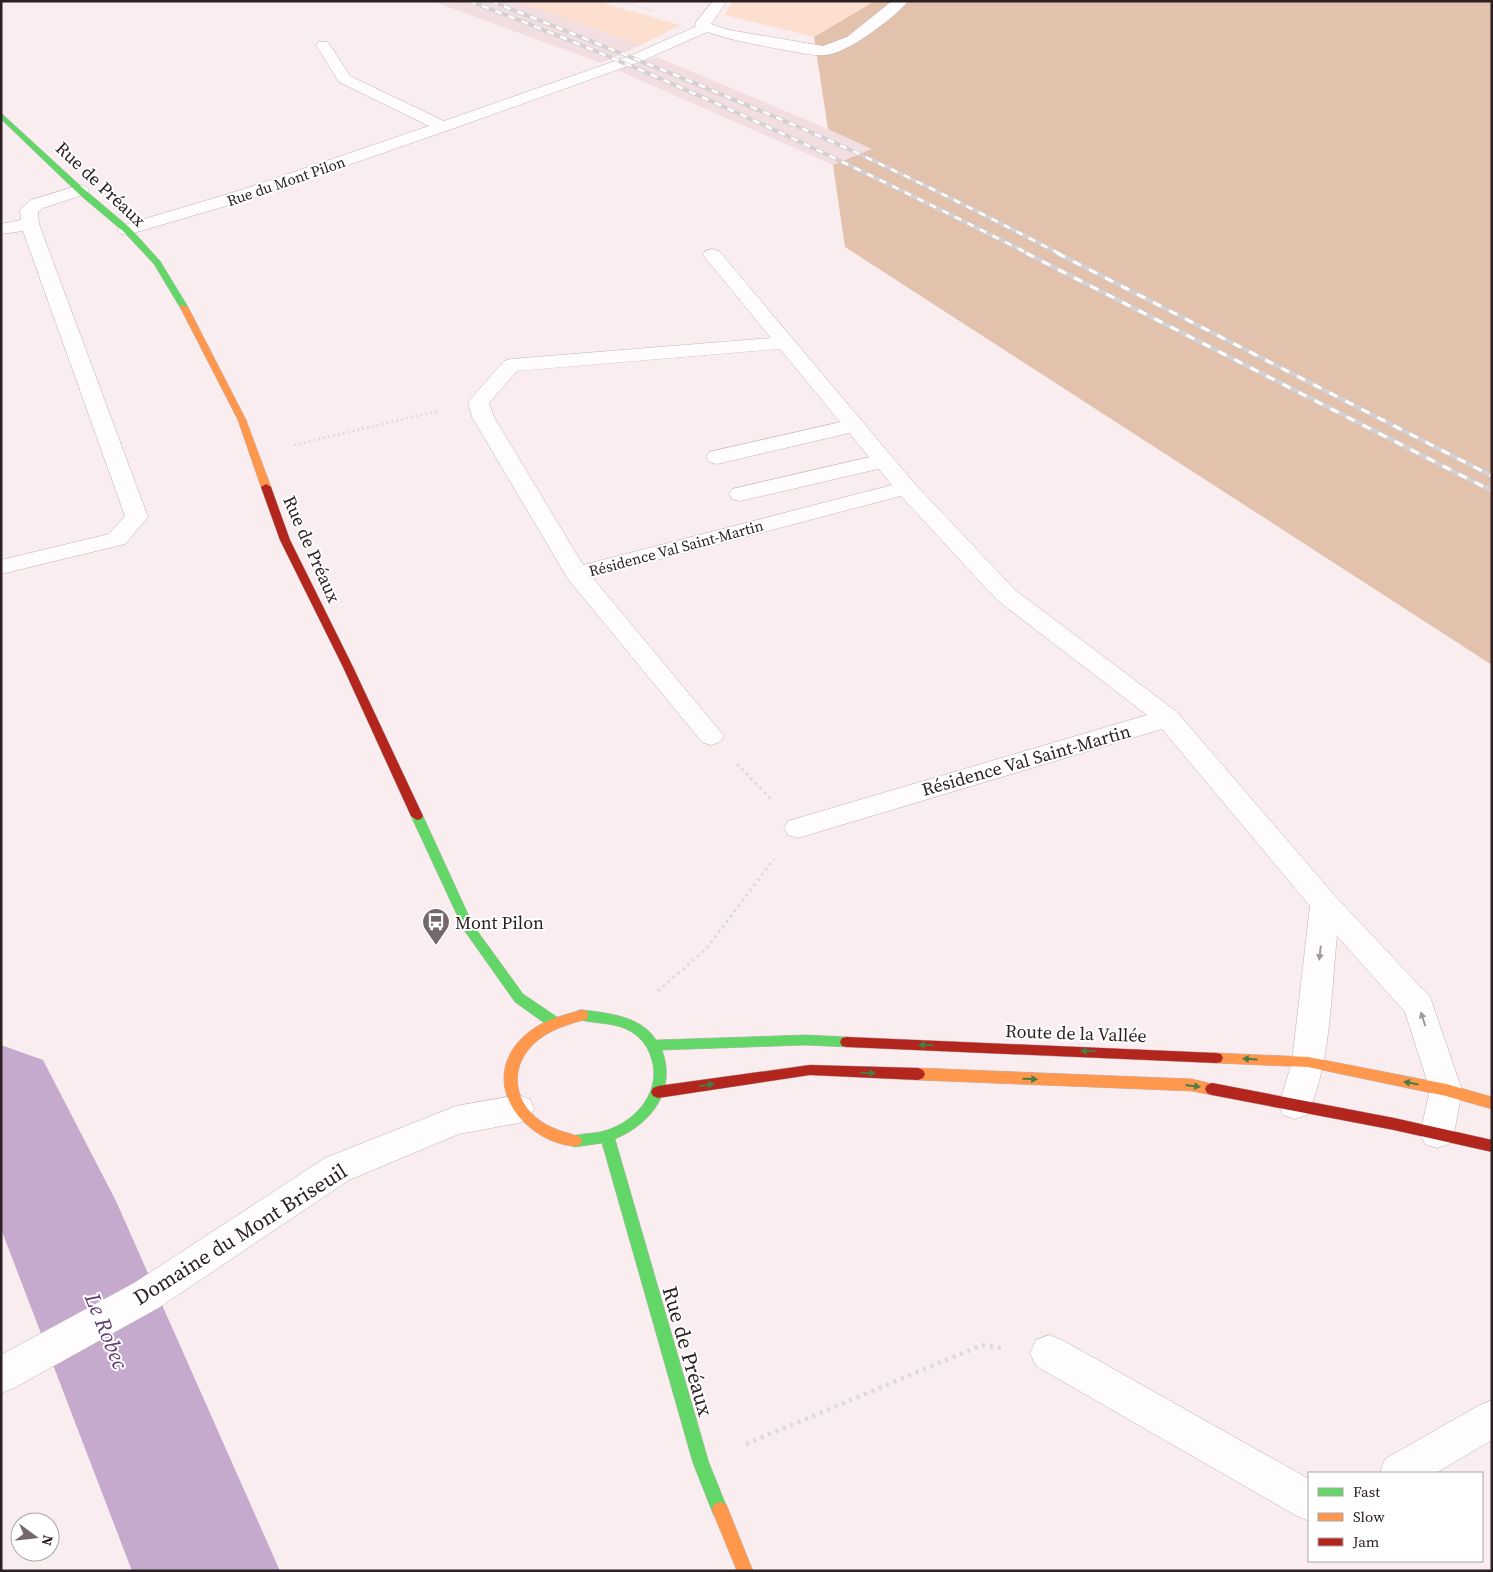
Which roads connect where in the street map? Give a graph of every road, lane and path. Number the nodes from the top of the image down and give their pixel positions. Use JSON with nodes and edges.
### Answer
{"nodes":[{"id":1,"x":720,"y":1,"type":"edge"},
{"id":2,"x":901,"y":1,"type":"edge"},
{"id":3,"x":706,"y":28,"type":"junction"},
{"id":4,"x":323,"y":44,"type":"dead end"},
{"id":5,"x":1,"y":115,"type":"edge"},
{"id":6,"x":443,"y":127,"type":"junction"},
{"id":7,"x":80,"y":190,"type":"junction"},
{"id":8,"x":30,"y":224,"type":"junction"},
{"id":9,"x":1,"y":229,"type":"edge"},
{"id":10,"x":127,"y":230,"type":"junction"},
{"id":11,"x":712,"y":254,"type":"dead end"},
{"id":12,"x":785,"y":343,"type":"junction"},
{"id":13,"x":478,"y":402,"type":"junction"},
{"id":14,"x":854,"y":425,"type":"junction"},
{"id":15,"x":255,"y":454,"type":"junction"},
{"id":16,"x":717,"y":457,"type":"dead end"},
{"id":17,"x":883,"y":461,"type":"junction"},
{"id":18,"x":906,"y":488,"type":"junction"},
{"id":19,"x":740,"y":494,"type":"dead end"},
{"id":20,"x":1,"y":567,"type":"edge"},
{"id":21,"x":576,"y":574,"type":"junction"},
{"id":22,"x":1168,"y":718,"type":"junction"},
{"id":23,"x":711,"y":736,"type":"joint"},
{"id":24,"x":798,"y":828,"type":"junction"},
{"id":25,"x":1325,"y":904,"type":"junction"},
{"id":26,"x":624,"y":1021,"type":"junction"},
{"id":27,"x":555,"y":1023,"type":"junction"},
{"id":28,"x":653,"y":1045,"type":"junction"},
{"id":29,"x":1308,"y":1062,"type":"junction"},
{"id":30,"x":1446,"y":1090,"type":"junction"},
{"id":31,"x":658,"y":1092,"type":"junction"},
{"id":32,"x":1492,"y":1103,"type":"edge"},
{"id":33,"x":1295,"y":1105,"type":"junction"},
{"id":34,"x":518,"y":1108,"type":"junction"},
{"id":35,"x":1437,"y":1134,"type":"junction"},
{"id":36,"x":607,"y":1137,"type":"junction"},
{"id":37,"x":1492,"y":1146,"type":"edge"},
{"id":38,"x":1049,"y":1353,"type":"joint"},
{"id":39,"x":1,"y":1375,"type":"edge"},
{"id":40,"x":1492,"y":1419,"type":"edge"},
{"id":41,"x":701,"y":1463,"type":"junction"},
{"id":42,"x":1401,"y":1472,"type":"edge"},
{"id":43,"x":1308,"y":1500,"type":"edge"},
{"id":44,"x":745,"y":1571,"type":"edge"}],
"edges":[{"from":1,"to":3,"type":"street"},
{"from":2,"to":3,"type":"street"},
{"from":3,"to":6,"type":"street","name":"Rue du Mont Pilon"},
{"from":4,"to":6,"type":"street"},
{"from":5,"to":7,"type":"street","name":"Rue de Préaux"},
{"from":6,"to":10,"type":"street","name":"Rue du Mont Pilon"},
{"from":7,"to":8,"type":"street"},
{"from":7,"to":10,"type":"street","name":"Rue de Préaux"},
{"from":8,"to":9,"type":"street"},
{"from":8,"to":20,"type":"street"},
{"from":10,"to":15,"type":"street","name":"Rue de Préaux"},
{"from":11,"to":12,"type":"street","name":"Résidence Val Saint-Martin"},
{"from":12,"to":13,"type":"street"},
{"from":12,"to":14,"type":"street","name":"Résidence Val Saint-Martin"},
{"from":13,"to":15,"type":"path"},
{"from":13,"to":21,"type":"street","name":"Résidence Val Saint-Martin"},
{"from":14,"to":16,"type":"street"},
{"from":14,"to":17,"type":"street","name":"Résidence Val Saint-Martin"},
{"from":15,"to":27,"type":"street","name":"Rue de Préaux"},
{"from":17,"to":18,"type":"street","name":"Résidence Val Saint-Martin"},
{"from":17,"to":19,"type":"street"},
{"from":18,"to":21,"type":"street","name":"Résidence Val Saint-Martin"},
{"from":18,"to":22,"type":"street","name":"Résidence Val Saint-Martin"},
{"from":21,"to":23,"type":"street"},
{"from":22,"to":24,"type":"street","name":"Résidence Val Saint-Martin"},
{"from":22,"to":25,"type":"street","name":"Résidence Val Saint-Martin"},
{"from":23,"to":24,"type":"path"},
{"from":24,"to":26,"type":"path"},
{"from":25,"to":29,"type":"street","one_way":true},
{"from":30,"to":25,"type":"street","name":"Résidence Val Saint-Martin","one_way":true},
{"from":26,"to":27,"type":"street"},
{"from":26,"to":28,"type":"street"},
{"from":27,"to":34,"type":"street"},
{"from":29,"to":28,"type":"street","name":"Route de la Vallée","one_way":true},
{"from":28,"to":31,"type":"street"},
{"from":30,"to":29,"type":"street","name":"Route de la Vallée","one_way":true},
{"from":29,"to":33,"type":"street"},
{"from":30,"to":32,"type":"street","name":"Route de la Vallée"},
{"from":30,"to":35,"type":"street","name":"Résidence Val Saint-Martin"},
{"from":31,"to":33,"type":"street","one_way":true},
{"from":31,"to":36,"type":"street"},
{"from":33,"to":35,"type":"street"},
{"from":34,"to":36,"type":"street"},
{"from":34,"to":39,"type":"street","name":"Domaine du Mont Briseuil"},
{"from":35,"to":37,"type":"street"},
{"from":36,"to":41,"type":"street","name":"Rue de Préaux"},
{"from":38,"to":41,"type":"path"},
{"from":38,"to":43,"type":"street"},
{"from":40,"to":42,"type":"street"},
{"from":41,"to":44,"type":"street","name":"Rue de Préaux"}]}
